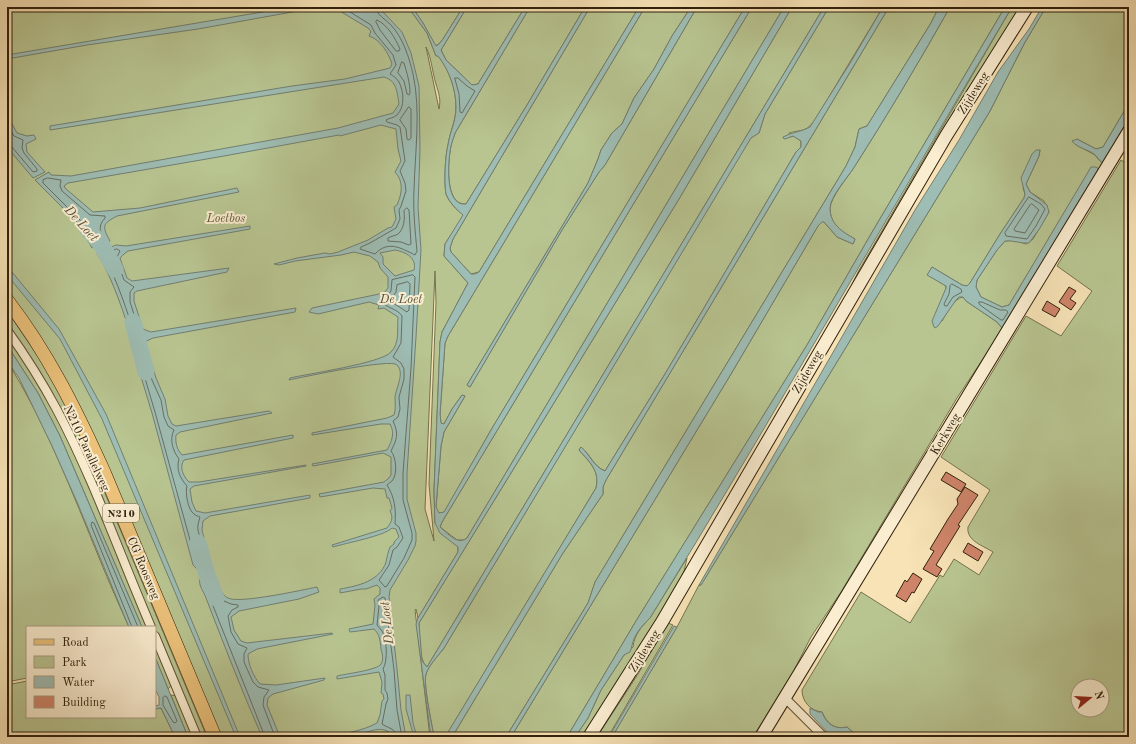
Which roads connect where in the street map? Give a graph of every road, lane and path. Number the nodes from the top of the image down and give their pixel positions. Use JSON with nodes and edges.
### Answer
{"nodes":[{"id":1,"x":1027,"y":7,"type":"edge"},
{"id":2,"x":1129,"y":131,"type":"edge"},
{"id":3,"x":7,"y":300,"type":"edge"},
{"id":4,"x":7,"y":330,"type":"edge"},
{"id":5,"x":151,"y":626,"type":"edge"},
{"id":6,"x":156,"y":638,"type":"edge"},
{"id":7,"x":785,"y":698,"type":"junction"},
{"id":8,"x":197,"y":737,"type":"edge"},
{"id":9,"x":215,"y":737,"type":"edge"},
{"id":10,"x":589,"y":737,"type":"edge"},
{"id":11,"x":761,"y":737,"type":"edge"},
{"id":12,"x":824,"y":737,"type":"edge"}],
"edges":[{"from":1,"to":10,"type":"main road","name":"Zijdeweg"},
{"from":2,"to":7,"type":"main road","name":"Kerkweg"},
{"from":3,"to":9,"type":"main road","name":"CG Roosweg","number":"N210"},
{"from":4,"to":5,"type":"street","name":"N210 Parallelweg"},
{"from":6,"to":8,"type":"street"},
{"from":7,"to":11,"type":"main road","name":"Kerkweg"},
{"from":7,"to":12,"type":"street"}]}
